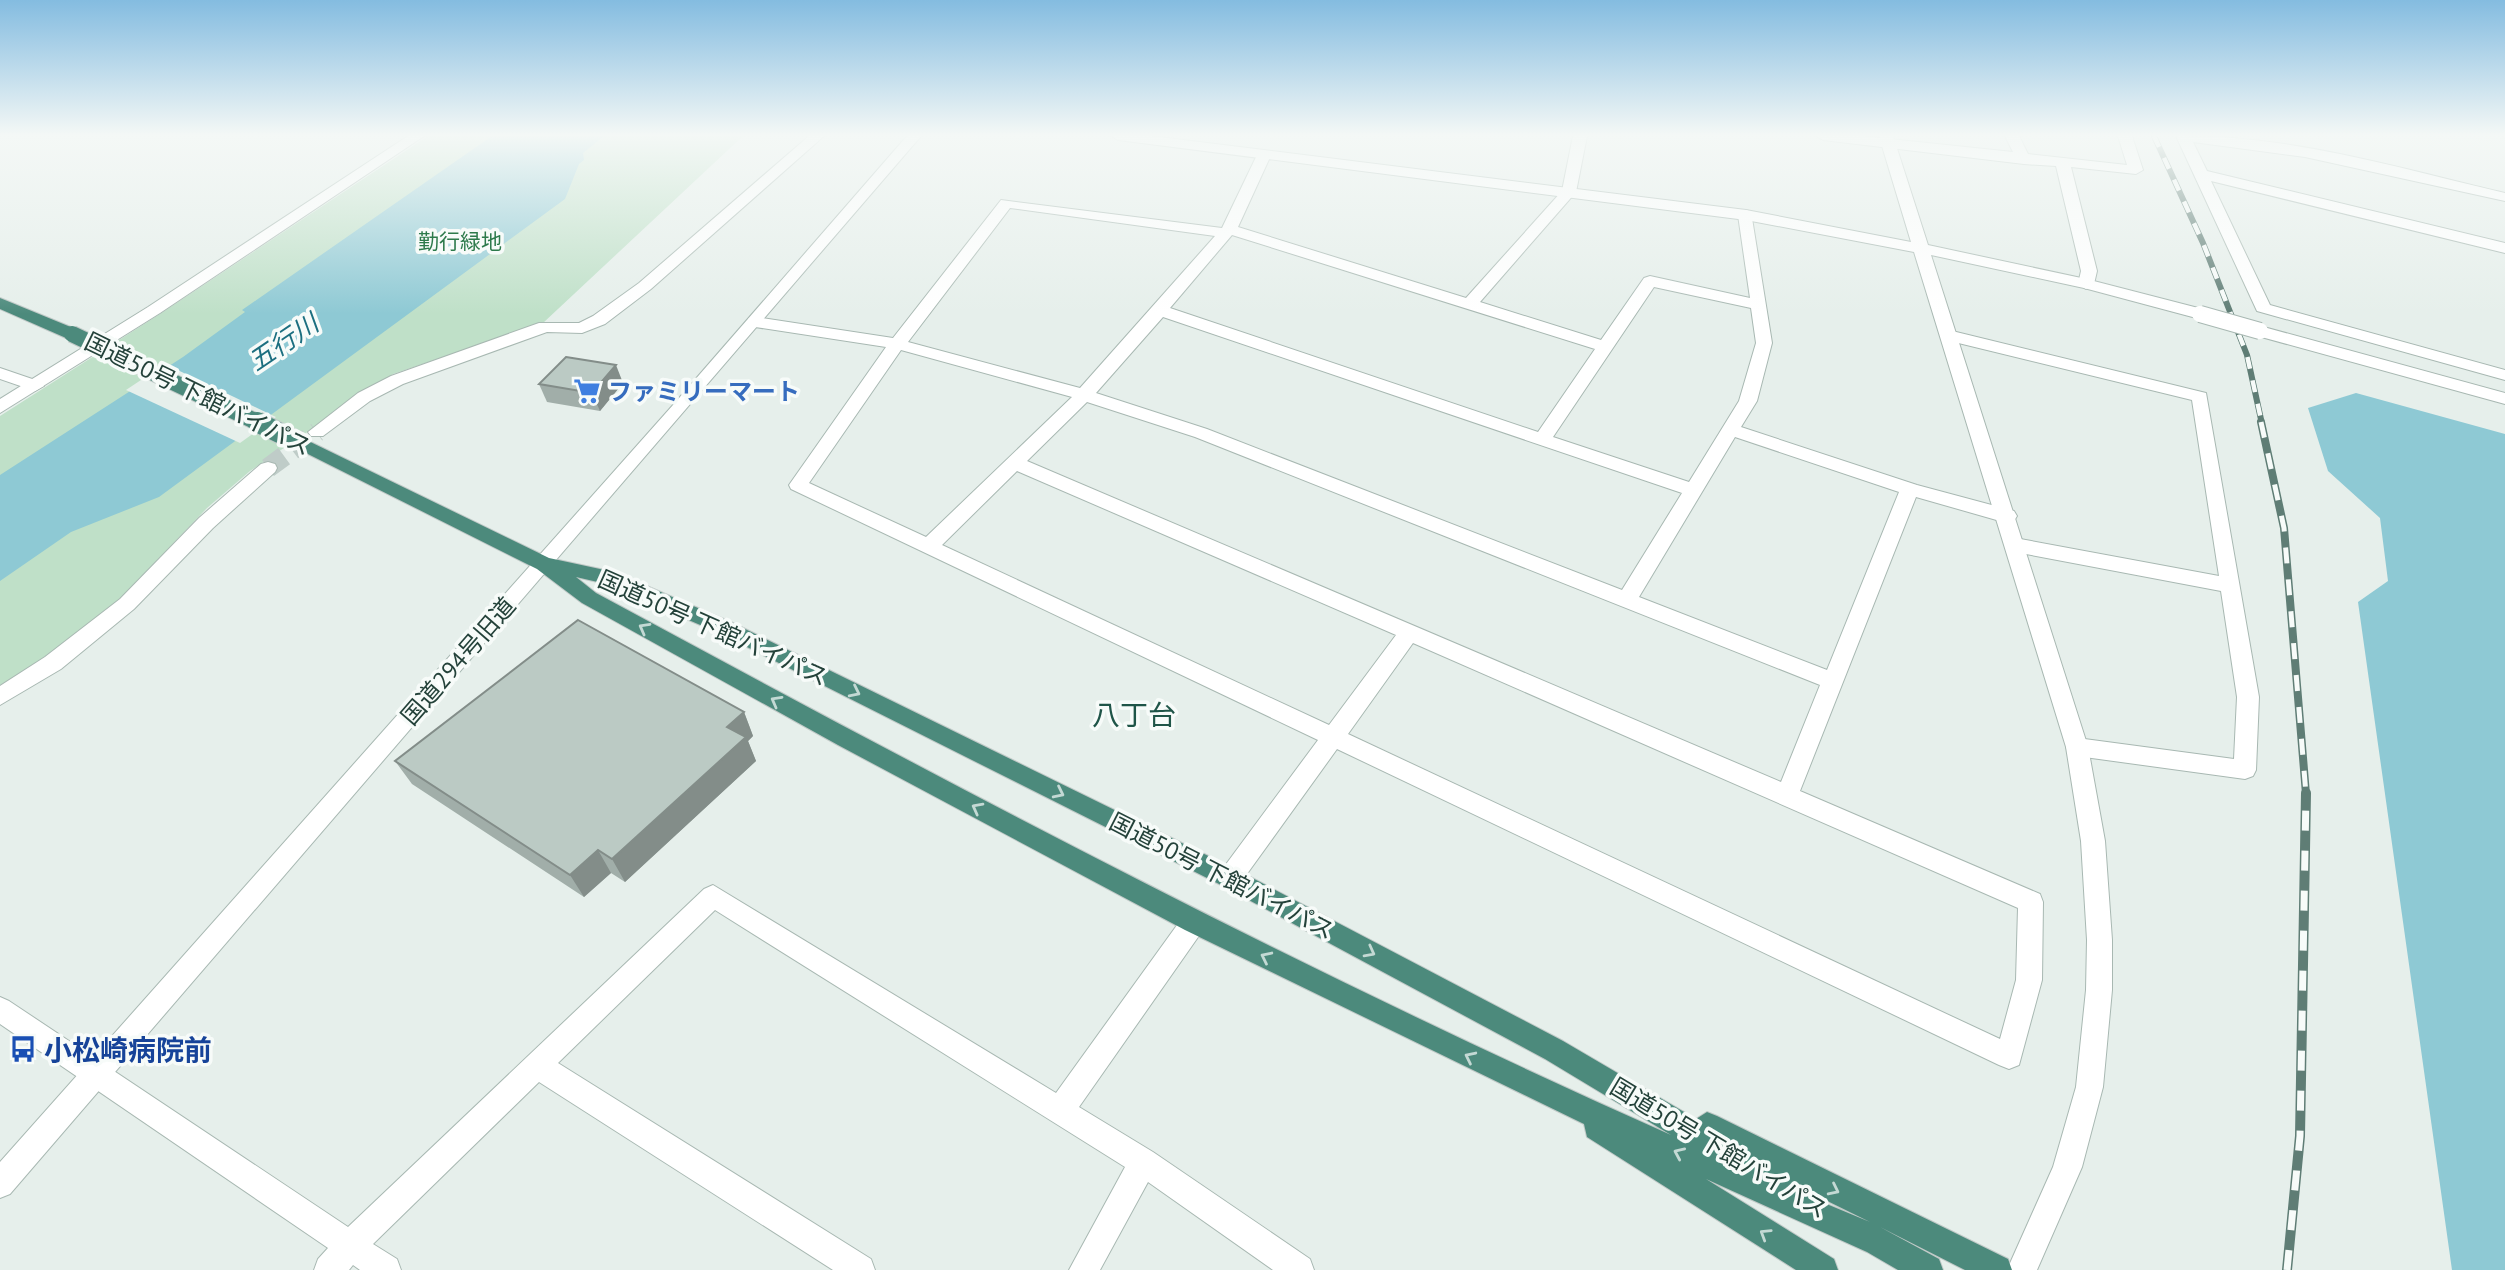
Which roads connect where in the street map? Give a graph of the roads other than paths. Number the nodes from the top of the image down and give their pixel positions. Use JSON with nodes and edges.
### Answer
{"nodes":[{"id":1,"x":327,"y":195,"type":"edge"},
{"id":2,"x":748,"y":195,"type":"edge"},
{"id":3,"x":863,"y":195,"type":"edge"},
{"id":4,"x":1244,"y":195,"type":"edge"},
{"id":5,"x":1566,"y":195,"type":"edge"},
{"id":6,"x":1594,"y":195,"type":"edge"},
{"id":7,"x":1904,"y":195,"type":"edge"},
{"id":8,"x":2071,"y":195,"type":"edge"},
{"id":9,"x":2211,"y":195,"type":"edge"},
{"id":10,"x":2288,"y":195,"type":"edge"},
{"id":11,"x":1746,"y":215,"type":"junction"},
{"id":12,"x":1227,"y":231,"type":"junction"},
{"id":13,"x":1919,"y":248,"type":"junction"},
{"id":14,"x":2505,"y":248,"type":"edge"},
{"id":15,"x":2086,"y":284,"type":"junction"},
{"id":16,"x":0,"y":303,"type":"edge"},
{"id":17,"x":1469,"y":303,"type":"junction"},
{"id":18,"x":1759,"y":305,"type":"junction"},
{"id":19,"x":1160,"y":310,"type":"junction"},
{"id":20,"x":755,"y":322,"type":"junction"},
{"id":21,"x":1948,"y":335,"type":"junction"},
{"id":22,"x":897,"y":344,"type":"junction"},
{"id":23,"x":1607,"y":346,"type":"junction"},
{"id":24,"x":0,"y":373,"type":"edge"},
{"id":25,"x":2505,"y":375,"type":"edge"},
{"id":26,"x":35,"y":386,"type":"junction"},
{"id":27,"x":1084,"y":395,"type":"junction"},
{"id":28,"x":2505,"y":399,"type":"edge"},
{"id":29,"x":0,"y":407,"type":"edge"},
{"id":30,"x":1729,"y":429,"type":"junction"},
{"id":31,"x":317,"y":432,"type":"tunnel mouth"},
{"id":32,"x":1543,"y":438,"type":"junction"},
{"id":33,"x":1016,"y":463,"type":"junction"},
{"id":34,"x":268,"y":468,"type":"tunnel mouth"},
{"id":35,"x":1910,"y":489,"type":"junction"},
{"id":36,"x":1692,"y":490,"type":"junction"},
{"id":37,"x":2007,"y":516,"type":"junction"},
{"id":38,"x":2015,"y":545,"type":"junction"},
{"id":39,"x":928,"y":547,"type":"junction"},
{"id":40,"x":544,"y":564,"type":"junction"},
{"id":41,"x":2231,"y":586,"type":"junction"},
{"id":42,"x":1627,"y":600,"type":"junction"},
{"id":43,"x":1409,"y":633,"type":"junction"},
{"id":44,"x":1833,"y":681,"type":"junction"},
{"id":45,"x":0,"y":697,"type":"edge"},
{"id":46,"x":1334,"y":737,"type":"junction"},
{"id":47,"x":2077,"y":747,"type":"junction"},
{"id":48,"x":1787,"y":795,"type":"junction"},
{"id":49,"x":1230,"y":878,"type":"junction"},
{"id":50,"x":1194,"y":922,"type":"junction"},
{"id":51,"x":0,"y":1009,"type":"edge"},
{"id":52,"x":1553,"y":1050,"type":"junction"},
{"id":53,"x":537,"y":1065,"type":"junction"},
{"id":54,"x":94,"y":1074,"type":"junction"},
{"id":55,"x":1532,"y":1087,"type":"junction"},
{"id":56,"x":1060,"y":1111,"type":"junction"},
{"id":57,"x":1143,"y":1162,"type":"junction"},
{"id":58,"x":0,"y":1184,"type":"edge"},
{"id":59,"x":1875,"y":1241,"type":"junction"},
{"id":60,"x":350,"y":1246,"type":"junction"},
{"id":61,"x":329,"y":1270,"type":"edge"},
{"id":62,"x":386,"y":1270,"type":"edge"},
{"id":63,"x":860,"y":1270,"type":"edge"},
{"id":64,"x":1084,"y":1270,"type":"edge"},
{"id":65,"x":1299,"y":1270,"type":"edge"},
{"id":66,"x":1823,"y":1270,"type":"edge"},
{"id":67,"x":1928,"y":1270,"type":"edge"},
{"id":68,"x":1997,"y":1270,"type":"edge"},
{"id":69,"x":2022,"y":1270,"type":"edge"}],
"edges":[{"from":1,"to":26,"type":"street"},
{"from":2,"to":31,"type":"street"},
{"from":3,"to":20,"type":"street","name":"国道294号旧道"},
{"from":4,"to":12,"type":"street"},
{"from":5,"to":17,"type":"street"},
{"from":6,"to":11,"type":"street"},
{"from":7,"to":13,"type":"street"},
{"from":8,"to":15,"type":"street"},
{"from":9,"to":25,"type":"street"},
{"from":10,"to":14,"type":"street"},
{"from":11,"to":13,"type":"street"},
{"from":11,"to":18,"type":"street"},
{"from":12,"to":17,"type":"street"},
{"from":12,"to":19,"type":"street"},
{"from":12,"to":22,"type":"street"},
{"from":13,"to":15,"type":"street"},
{"from":13,"to":21,"type":"street"},
{"from":15,"to":28,"type":"street","bridge":true},
{"from":16,"to":40,"type":"highway","name":"国道50号 下館バイパス","bridge":true},
{"from":17,"to":23,"type":"street"},
{"from":18,"to":23,"type":"street"},
{"from":18,"to":30,"type":"street"},
{"from":19,"to":27,"type":"street"},
{"from":19,"to":32,"type":"street"},
{"from":20,"to":22,"type":"street"},
{"from":20,"to":40,"type":"street","name":"国道294号旧道"},
{"from":21,"to":37,"type":"street"},
{"from":21,"to":41,"type":"street"},
{"from":22,"to":27,"type":"street"},
{"from":22,"to":39,"type":"street"},
{"from":23,"to":32,"type":"street"},
{"from":24,"to":26,"type":"street"},
{"from":26,"to":29,"type":"street"},
{"from":27,"to":33,"type":"street"},
{"from":27,"to":42,"type":"street"},
{"from":30,"to":35,"type":"street"},
{"from":30,"to":36,"type":"street"},
{"from":32,"to":36,"type":"street"},
{"from":33,"to":39,"type":"street"},
{"from":33,"to":43,"type":"street"},
{"from":34,"to":45,"type":"street"},
{"from":35,"to":37,"type":"street"},
{"from":35,"to":44,"type":"street"},
{"from":36,"to":42,"type":"street"},
{"from":37,"to":38,"type":"street"},
{"from":38,"to":41,"type":"street"},
{"from":38,"to":47,"type":"street"},
{"from":39,"to":46,"type":"street"},
{"from":40,"to":49,"type":"highway","name":"国道50号 下館バイパス","one_way":true},
{"from":50,"to":40,"type":"highway","name":"国道50号 下館バイパス","one_way":true},
{"from":40,"to":54,"type":"street","name":"国道294号旧道"},
{"from":41,"to":47,"type":"street"},
{"from":42,"to":44,"type":"street"},
{"from":43,"to":46,"type":"street"},
{"from":43,"to":48,"type":"street"},
{"from":44,"to":48,"type":"street"},
{"from":46,"to":48,"type":"street"},
{"from":46,"to":49,"type":"street"},
{"from":47,"to":69,"type":"street"},
{"from":49,"to":52,"type":"highway","name":"国道50号 下館バイパス","one_way":true},
{"from":55,"to":50,"type":"highway","name":"国道50号 下館バイパス","one_way":true},
{"from":50,"to":56,"type":"street"},
{"from":51,"to":54,"type":"street"},
{"from":52,"to":59,"type":"highway","name":"国道50号 下館バイパス"},
{"from":52,"to":68,"type":"highway","one_way":true},
{"from":53,"to":56,"type":"street"},
{"from":53,"to":60,"type":"street"},
{"from":53,"to":63,"type":"street"},
{"from":54,"to":58,"type":"street","name":"国道294号旧道"},
{"from":54,"to":60,"type":"street"},
{"from":59,"to":55,"type":"highway","name":"国道50号 下館バイパス","one_way":true},
{"from":66,"to":55,"type":"highway","one_way":true},
{"from":56,"to":57,"type":"street"},
{"from":57,"to":64,"type":"street"},
{"from":57,"to":65,"type":"street"},
{"from":59,"to":67,"type":"highway","name":"国道50号 下館バイパス"},
{"from":60,"to":61,"type":"street"},
{"from":60,"to":62,"type":"street"}]}
